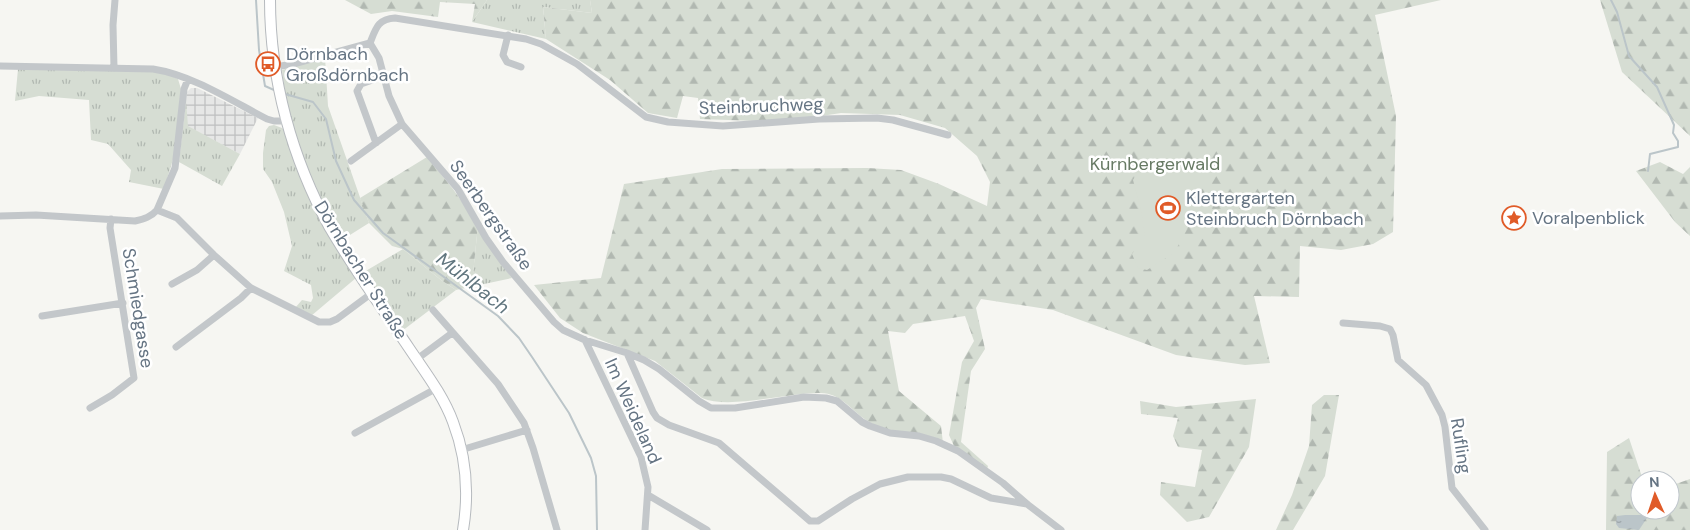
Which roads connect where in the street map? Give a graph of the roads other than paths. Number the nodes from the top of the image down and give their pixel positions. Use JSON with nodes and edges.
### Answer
{"nodes":[{"id":1,"x":115,"y":0,"type":"edge"},
{"id":2,"x":270,"y":0,"type":"edge"},
{"id":3,"x":508,"y":36,"type":"junction"},
{"id":4,"x":370,"y":43,"type":"junction"},
{"id":5,"x":0,"y":66,"type":"edge"},
{"id":6,"x":275,"y":67,"type":"junction"},
{"id":7,"x":521,"y":67,"type":"dead end"},
{"id":8,"x":114,"y":68,"type":"junction"},
{"id":9,"x":384,"y":76,"type":"junction"},
{"id":10,"x":188,"y":79,"type":"junction"},
{"id":11,"x":287,"y":120,"type":"junction"},
{"id":12,"x":402,"y":124,"type":"junction"},
{"id":13,"x":948,"y":135,"type":"dead end"},
{"id":14,"x":376,"y":143,"type":"junction"},
{"id":15,"x":351,"y":161,"type":"dead end"},
{"id":16,"x":157,"y":210,"type":"junction"},
{"id":17,"x":0,"y":216,"type":"edge"},
{"id":18,"x":111,"y":220,"type":"junction"},
{"id":19,"x":214,"y":255,"type":"junction"},
{"id":20,"x":172,"y":284,"type":"dead end"},
{"id":21,"x":250,"y":288,"type":"junction"},
{"id":22,"x":372,"y":294,"type":"junction"},
{"id":23,"x":123,"y":303,"type":"junction"},
{"id":24,"x":433,"y":310,"type":"dead end"},
{"id":25,"x":42,"y":316,"type":"dead end"},
{"id":26,"x":1343,"y":323,"type":"dead end"},
{"id":27,"x":452,"y":333,"type":"junction"},
{"id":28,"x":585,"y":340,"type":"junction"},
{"id":29,"x":176,"y":347,"type":"dead end"},
{"id":30,"x":627,"y":352,"type":"junction"},
{"id":31,"x":417,"y":359,"type":"junction"},
{"id":32,"x":436,"y":388,"type":"junction"},
{"id":33,"x":90,"y":408,"type":"dead end"},
{"id":34,"x":527,"y":430,"type":"junction"},
{"id":35,"x":355,"y":433,"type":"dead end"},
{"id":36,"x":461,"y":450,"type":"junction"},
{"id":37,"x":648,"y":495,"type":"junction"},
{"id":38,"x":1026,"y":504,"type":"junction"},
{"id":39,"x":464,"y":530,"type":"edge"},
{"id":40,"x":557,"y":530,"type":"edge"},
{"id":41,"x":645,"y":530,"type":"edge"},
{"id":42,"x":707,"y":530,"type":"edge"},
{"id":43,"x":1061,"y":530,"type":"edge"},
{"id":44,"x":1485,"y":530,"type":"edge"}],
"edges":[{"from":1,"to":8,"type":"street"},
{"from":2,"to":6,"type":"street","name":"Dörnbacher Straße"},
{"from":3,"to":4,"type":"street","name":"Steinbruchweg"},
{"from":3,"to":7,"type":"street"},
{"from":3,"to":13,"type":"street","name":"Steinbruchweg"},
{"from":4,"to":6,"type":"street"},
{"from":4,"to":9,"type":"street","name":"Seerbergstraße"},
{"from":5,"to":8,"type":"street"},
{"from":6,"to":11,"type":"street","name":"Dörnbacher Straße"},
{"from":8,"to":10,"type":"street"},
{"from":9,"to":12,"type":"street","name":"Seerbergstraße"},
{"from":9,"to":14,"type":"street"},
{"from":10,"to":11,"type":"street"},
{"from":10,"to":16,"type":"street"},
{"from":11,"to":22,"type":"street","name":"Dörnbacher Straße"},
{"from":12,"to":14,"type":"street"},
{"from":12,"to":28,"type":"street","name":"Seerbergstraße"},
{"from":14,"to":15,"type":"street"},
{"from":16,"to":18,"type":"street"},
{"from":16,"to":19,"type":"street"},
{"from":17,"to":18,"type":"street"},
{"from":18,"to":23,"type":"street","name":"Schmiedgasse"},
{"from":19,"to":20,"type":"street"},
{"from":19,"to":21,"type":"street"},
{"from":21,"to":22,"type":"street"},
{"from":21,"to":29,"type":"street"},
{"from":22,"to":31,"type":"street","name":"Dörnbacher Straße"},
{"from":23,"to":25,"type":"street"},
{"from":23,"to":33,"type":"street","name":"Schmiedgasse"},
{"from":24,"to":27,"type":"street"},
{"from":26,"to":44,"type":"street","name":"Rufling"},
{"from":27,"to":31,"type":"street"},
{"from":27,"to":34,"type":"street"},
{"from":28,"to":30,"type":"street","name":"Seerbergstraße"},
{"from":28,"to":37,"type":"street","name":"Im Weideland"},
{"from":30,"to":38,"type":"street","name":"Seerbergstraße"},
{"from":30,"to":38,"type":"street"},
{"from":31,"to":32,"type":"street","name":"Dörnbacher Straße"},
{"from":32,"to":35,"type":"street"},
{"from":32,"to":36,"type":"street","name":"Dörnbacher Straße"},
{"from":34,"to":36,"type":"street"},
{"from":34,"to":40,"type":"street"},
{"from":36,"to":39,"type":"street","name":"Dörnbacher Straße"},
{"from":37,"to":41,"type":"street","name":"Im Weideland"},
{"from":37,"to":42,"type":"street"},
{"from":38,"to":43,"type":"street","name":"Seerbergstraße"}]}
